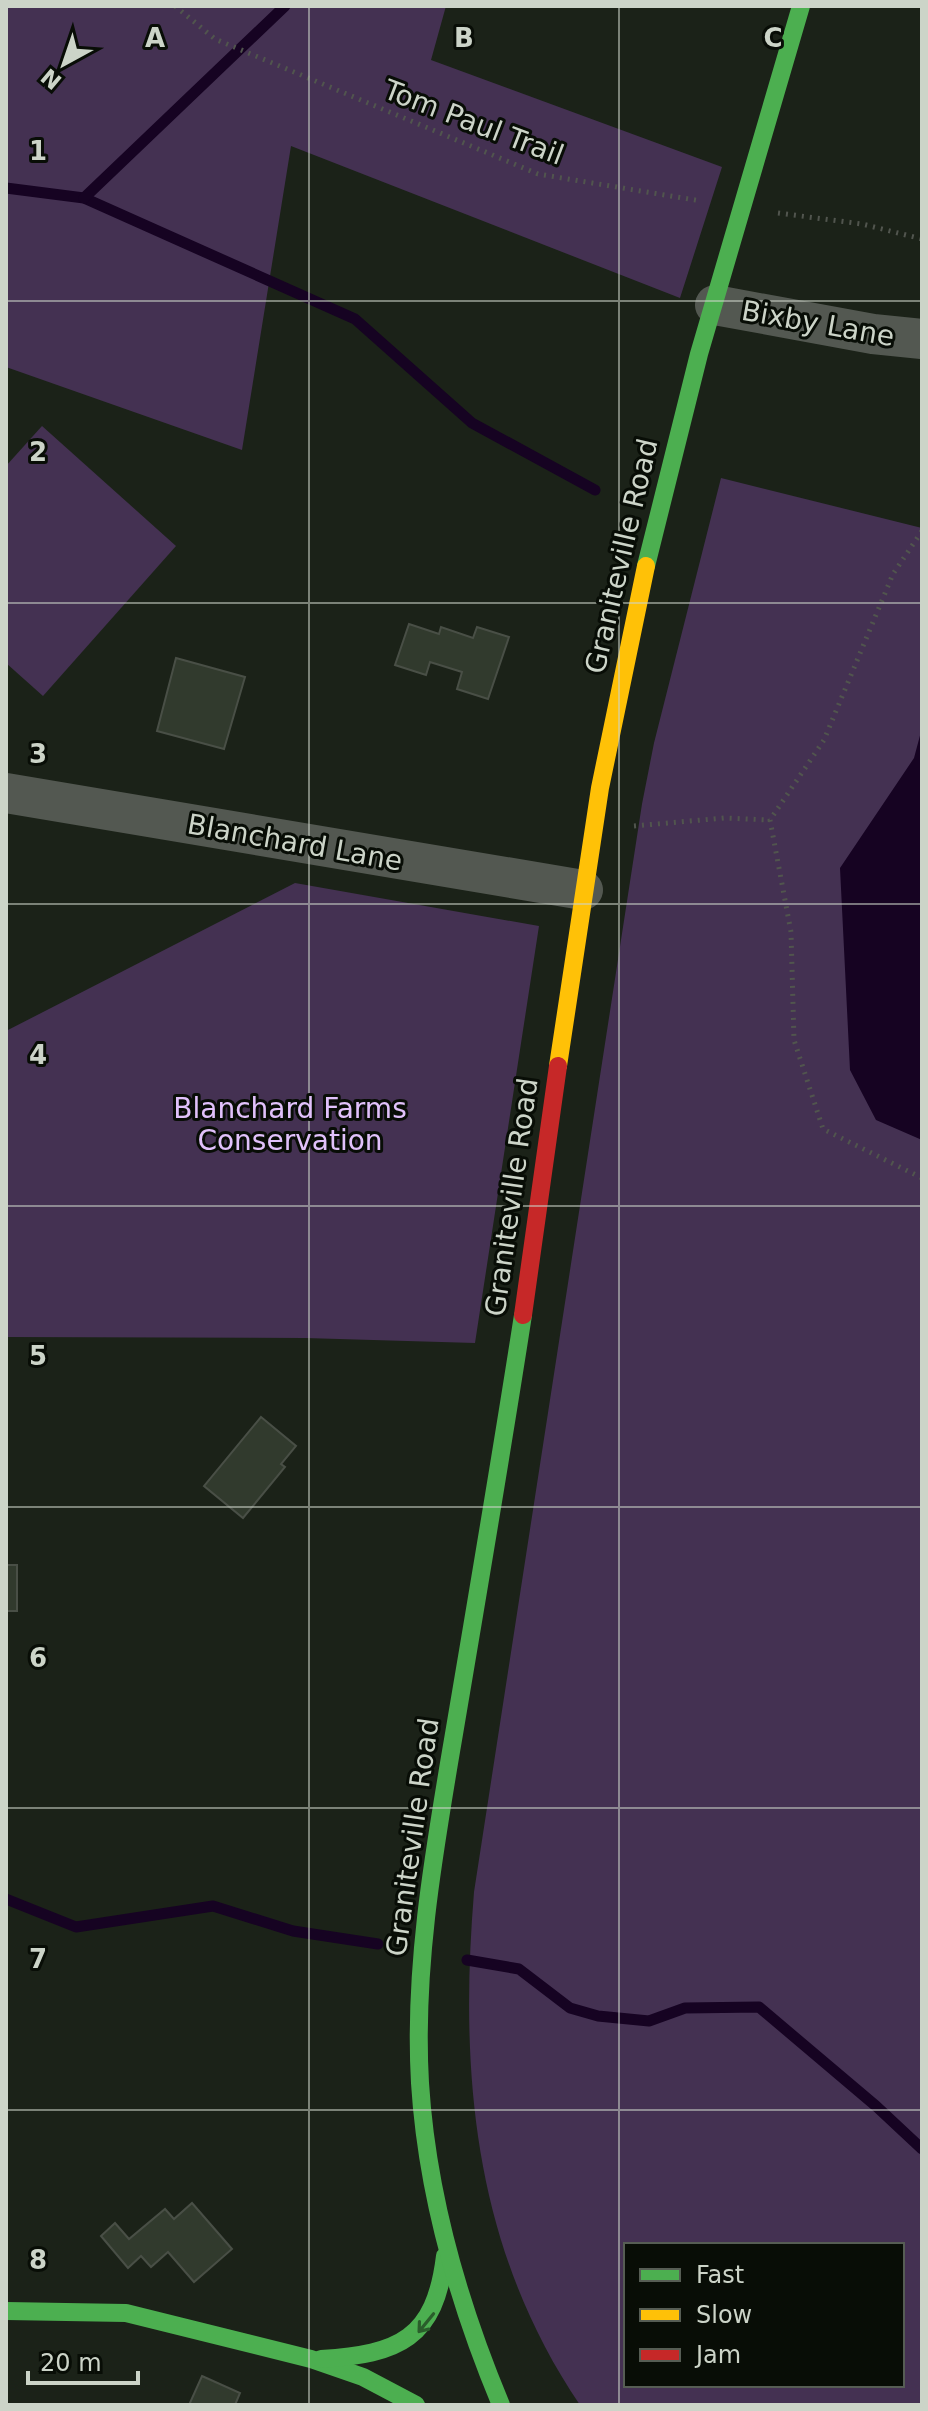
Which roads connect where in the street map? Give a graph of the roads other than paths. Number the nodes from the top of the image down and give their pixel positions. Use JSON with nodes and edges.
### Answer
{"nodes":[{"id":1,"x":801,"y":6,"type":"edge"},
{"id":2,"x":715,"y":305,"type":"junction"},
{"id":3,"x":922,"y":339,"type":"edge"},
{"id":4,"x":6,"y":793,"type":"edge"},
{"id":5,"x":583,"y":890,"type":"junction"},
{"id":6,"x":445,"y":2250,"type":"junction"},
{"id":7,"x":6,"y":2311,"type":"edge"},
{"id":8,"x":311,"y":2359,"type":"junction"},
{"id":9,"x":416,"y":2405,"type":"edge"},
{"id":10,"x":501,"y":2405,"type":"edge"}],
"edges":[{"from":1,"to":2,"type":"main road","name":"Graniteville Road"},
{"from":2,"to":3,"type":"street","name":"Bixby Lane"},
{"from":2,"to":5,"type":"main road","name":"Graniteville Road"},
{"from":4,"to":5,"type":"street","name":"Blanchard Lane"},
{"from":5,"to":6,"type":"main road","name":"Graniteville Road"},
{"from":6,"to":8,"type":"main road","one_way":true},
{"from":6,"to":10,"type":"main road","name":"Graniteville Road"},
{"from":7,"to":8,"type":"main road"},
{"from":8,"to":9,"type":"main road"}]}
